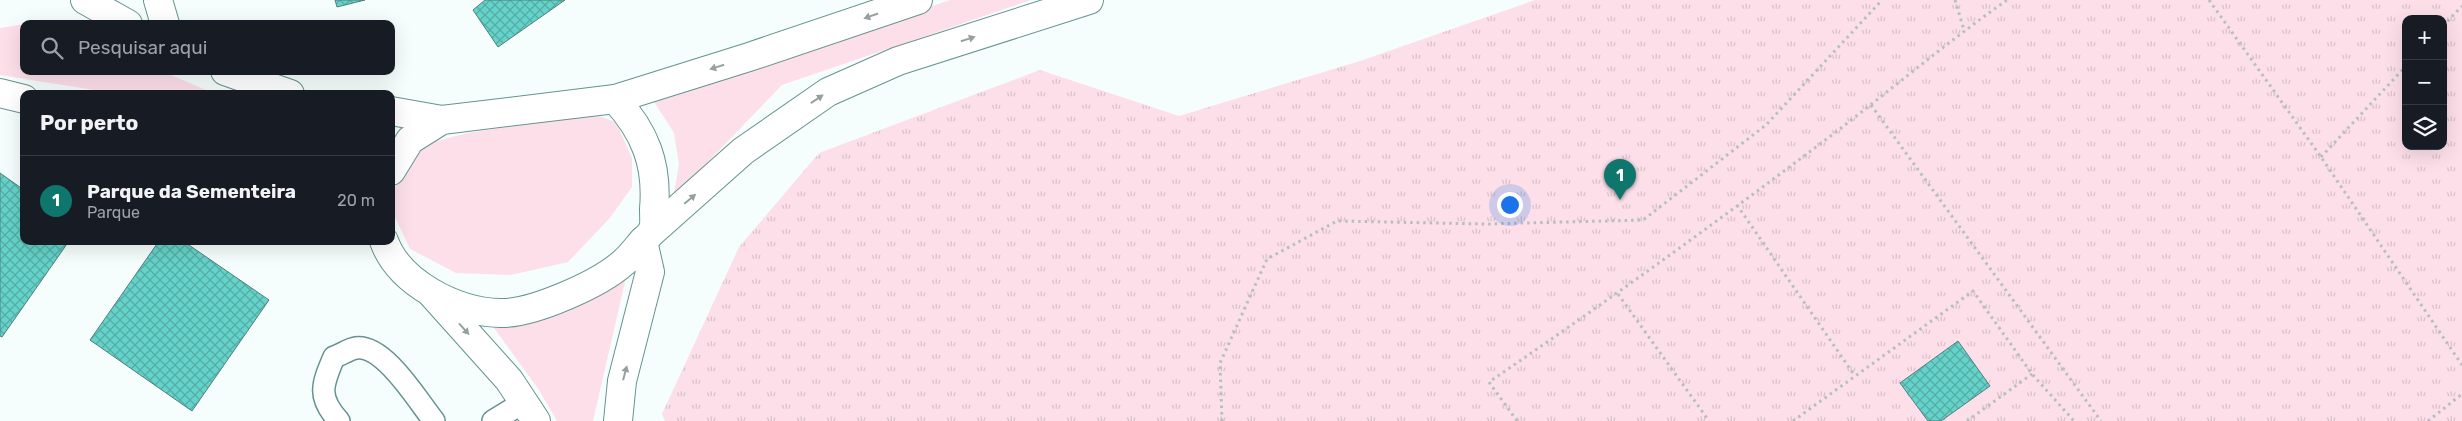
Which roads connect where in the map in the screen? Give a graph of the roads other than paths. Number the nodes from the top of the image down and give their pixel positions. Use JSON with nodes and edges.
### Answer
{"nodes":[{"id":1,"x":85,"y":0,"type":"edge"},
{"id":2,"x":158,"y":0,"type":"edge"},
{"id":3,"x":918,"y":0,"type":"edge"},
{"id":4,"x":1089,"y":0,"type":"edge"},
{"id":5,"x":121,"y":20,"type":"edge"},
{"id":6,"x":164,"y":20,"type":"edge"},
{"id":7,"x":236,"y":75,"type":"edge"},
{"id":8,"x":279,"y":90,"type":"edge"},
{"id":9,"x":0,"y":92,"type":"edge"},
{"id":10,"x":20,"y":98,"type":"edge"},
{"id":11,"x":614,"y":99,"type":"junction"},
{"id":12,"x":395,"y":112,"type":"edge"},
{"id":13,"x":442,"y":120,"type":"junction"},
{"id":14,"x":395,"y":164,"type":"edge"},
{"id":15,"x":648,"y":236,"type":"junction"},
{"id":16,"x":386,"y":249,"type":"edge"},
{"id":17,"x":431,"y":293,"type":"junction"},
{"id":18,"x":530,"y":412,"type":"edge"},
{"id":19,"x":339,"y":421,"type":"edge"},
{"id":20,"x":434,"y":421,"type":"edge"},
{"id":21,"x":493,"y":421,"type":"edge"},
{"id":22,"x":618,"y":421,"type":"edge"}],
"edges":[{"from":1,"to":5,"type":"main road"},
{"from":2,"to":6,"type":"main road"},
{"from":3,"to":11,"type":"main road","one_way":true},
{"from":15,"to":4,"type":"main road","one_way":true},
{"from":7,"to":8,"type":"main road"},
{"from":9,"to":10,"type":"main road"},
{"from":11,"to":13,"type":"main road"},
{"from":11,"to":15,"type":"main road"},
{"from":12,"to":13,"type":"main road"},
{"from":13,"to":14,"type":"main road"},
{"from":15,"to":17,"type":"main road"},
{"from":22,"to":15,"type":"main road","one_way":true},
{"from":16,"to":17,"type":"main road"},
{"from":17,"to":18,"type":"main road","one_way":true},
{"from":18,"to":21,"type":"lane"},
{"from":19,"to":20,"type":"lane"}]}
